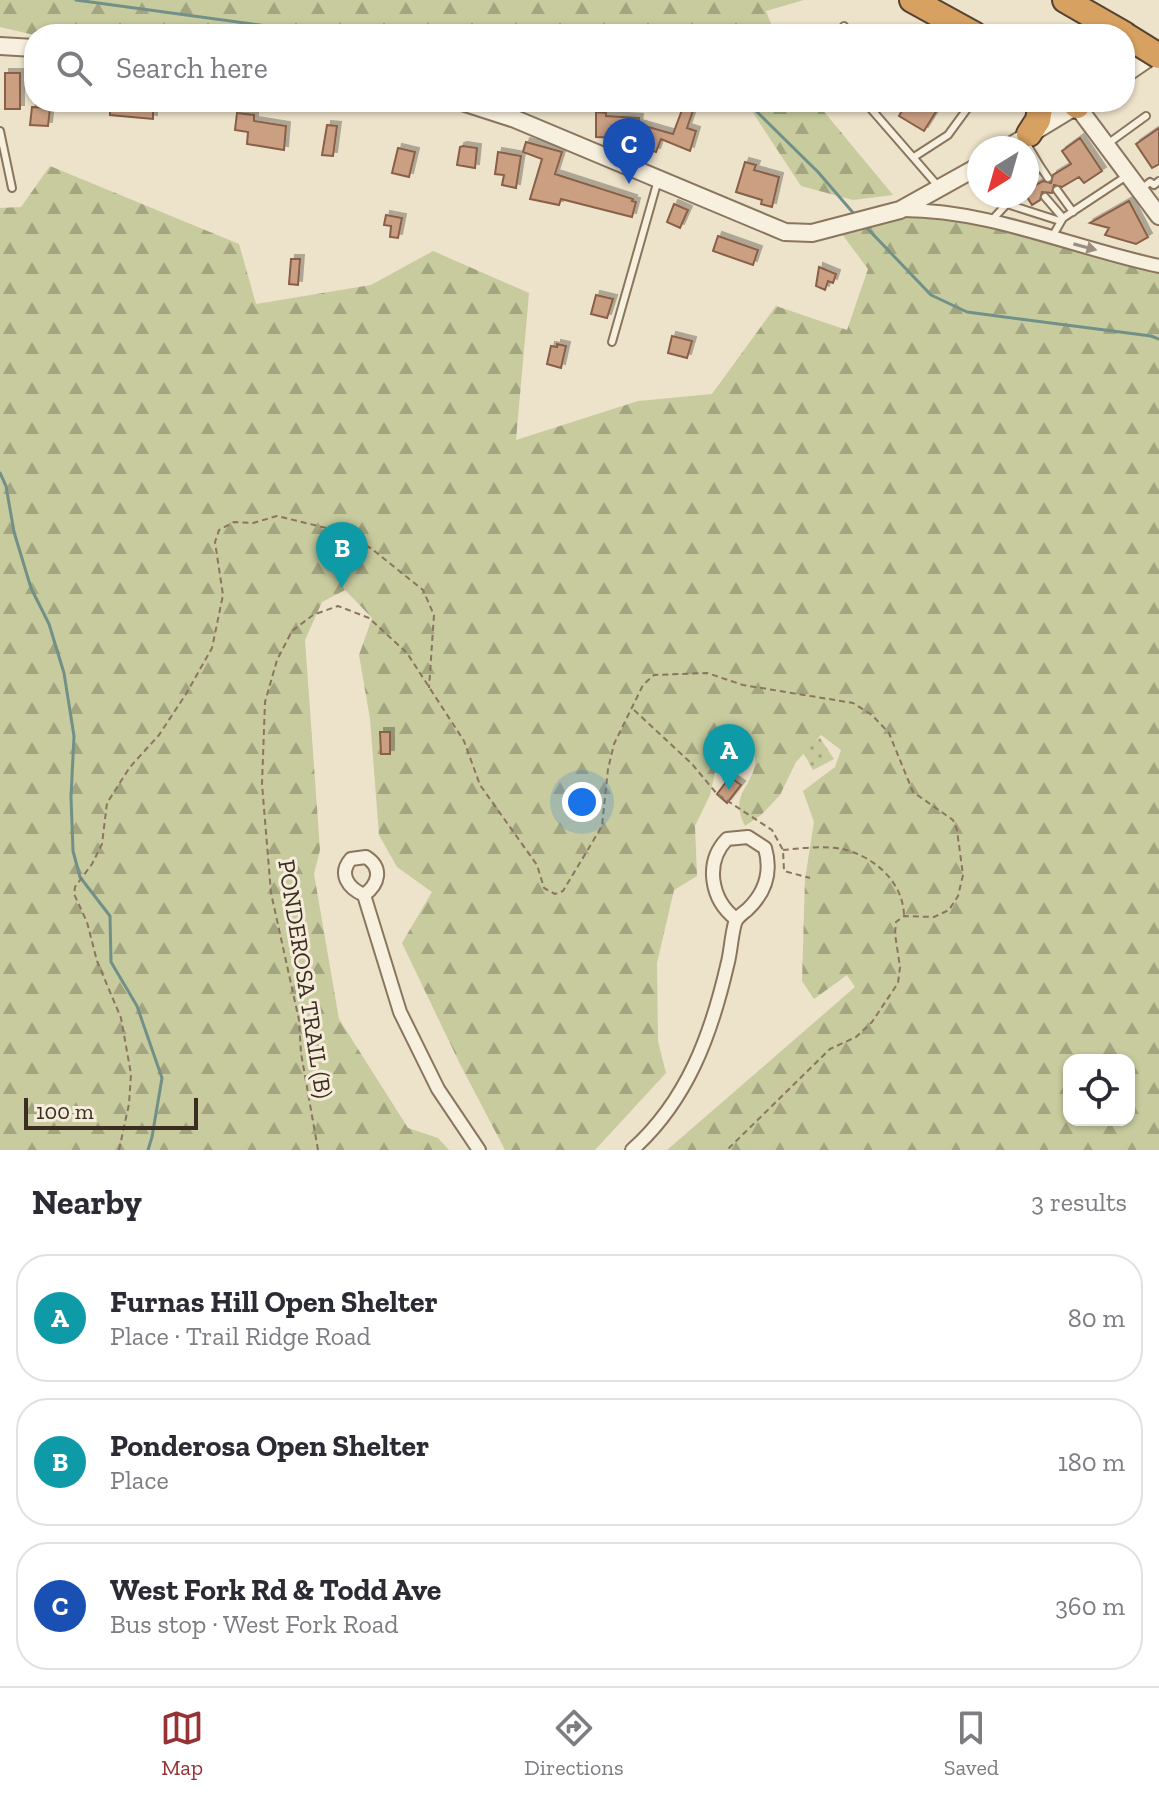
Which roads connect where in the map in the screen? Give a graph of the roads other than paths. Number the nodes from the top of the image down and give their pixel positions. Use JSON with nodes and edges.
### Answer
{"nodes":[{"id":1,"x":912,"y":0,"type":"edge"},
{"id":2,"x":1065,"y":0,"type":"edge"},
{"id":3,"x":956,"y":24,"type":"edge"},
{"id":4,"x":1106,"y":24,"type":"edge"},
{"id":5,"x":1135,"y":40,"type":"edge"},
{"id":6,"x":0,"y":46,"type":"edge"},
{"id":7,"x":24,"y":47,"type":"edge"},
{"id":8,"x":1159,"y":54,"type":"edge"},
{"id":9,"x":1135,"y":68,"type":"edge"},
{"id":10,"x":493,"y":112,"type":"edge"},
{"id":11,"x":874,"y":112,"type":"edge"},
{"id":12,"x":965,"y":112,"type":"edge"},
{"id":13,"x":1039,"y":112,"type":"edge"},
{"id":14,"x":1063,"y":112,"type":"edge"},
{"id":15,"x":1083,"y":112,"type":"edge"},
{"id":16,"x":1146,"y":116,"type":"dead end"},
{"id":17,"x":0,"y":131,"type":"edge"},
{"id":18,"x":1026,"y":136,"type":"joint"},
{"id":19,"x":1106,"y":145,"type":"junction"},
{"id":20,"x":914,"y":157,"type":"junction"},
{"id":21,"x":1040,"y":166,"type":"edge"},
{"id":22,"x":967,"y":175,"type":"edge"},
{"id":23,"x":1128,"y":175,"type":"junction"},
{"id":24,"x":1048,"y":178,"type":"dead end"},
{"id":25,"x":658,"y":180,"type":"junction"},
{"id":26,"x":1159,"y":181,"type":"edge"},
{"id":27,"x":12,"y":188,"type":"dead end"},
{"id":28,"x":940,"y":188,"type":"junction"},
{"id":29,"x":1057,"y":190,"type":"dead end"},
{"id":30,"x":1140,"y":190,"type":"junction"},
{"id":31,"x":1045,"y":197,"type":"dead end"},
{"id":32,"x":1003,"y":208,"type":"edge"},
{"id":33,"x":1021,"y":208,"type":"edge"},
{"id":34,"x":900,"y":210,"type":"junction"},
{"id":35,"x":1073,"y":212,"type":"junction"},
{"id":36,"x":1159,"y":216,"type":"edge"},
{"id":37,"x":1061,"y":219,"type":"junction"},
{"id":38,"x":991,"y":222,"type":"junction"},
{"id":39,"x":1052,"y":238,"type":"junction"},
{"id":40,"x":1159,"y":266,"type":"edge"},
{"id":41,"x":612,"y":342,"type":"dead end"},
{"id":42,"x":364,"y":895,"type":"dead end"},
{"id":43,"x":736,"y":919,"type":"junction"},
{"id":44,"x":479,"y":1150,"type":"edge"},
{"id":45,"x":632,"y":1150,"type":"edge"}],
"edges":[{"from":1,"to":3,"type":"highway"},
{"from":2,"to":4,"type":"highway"},
{"from":5,"to":8,"type":"highway","bridge":true},
{"from":6,"to":7,"type":"street"},
{"from":8,"to":9,"type":"street"},
{"from":10,"to":25,"type":"street"},
{"from":11,"to":20,"type":"lane"},
{"from":12,"to":20,"type":"lane"},
{"from":13,"to":18,"type":"highway"},
{"from":14,"to":18,"type":"street"},
{"from":15,"to":19,"type":"street"},
{"from":16,"to":19,"type":"lane"},
{"from":17,"to":27,"type":"lane"},
{"from":19,"to":23,"type":"street"},
{"from":20,"to":28,"type":"lane"},
{"from":21,"to":24,"type":"lane"},
{"from":22,"to":28,"type":"street"},
{"from":23,"to":30,"type":"street"},
{"from":23,"to":35,"type":"lane"},
{"from":25,"to":34,"type":"street"},
{"from":25,"to":41,"type":"lane"},
{"from":26,"to":30,"type":"lane"},
{"from":28,"to":34,"type":"street"},
{"from":29,"to":35,"type":"lane"},
{"from":30,"to":36,"type":"street"},
{"from":31,"to":37,"type":"lane"},
{"from":32,"to":38,"type":"lane"},
{"from":33,"to":37,"type":"lane"},
{"from":34,"to":38,"type":"street"},
{"from":35,"to":37,"type":"lane"},
{"from":37,"to":39,"type":"lane"},
{"from":38,"to":39,"type":"street"},
{"from":39,"to":40,"type":"street","one_way":true},
{"from":42,"to":44,"type":"street"},
{"from":43,"to":43,"type":"street"},
{"from":43,"to":45,"type":"street"}]}
